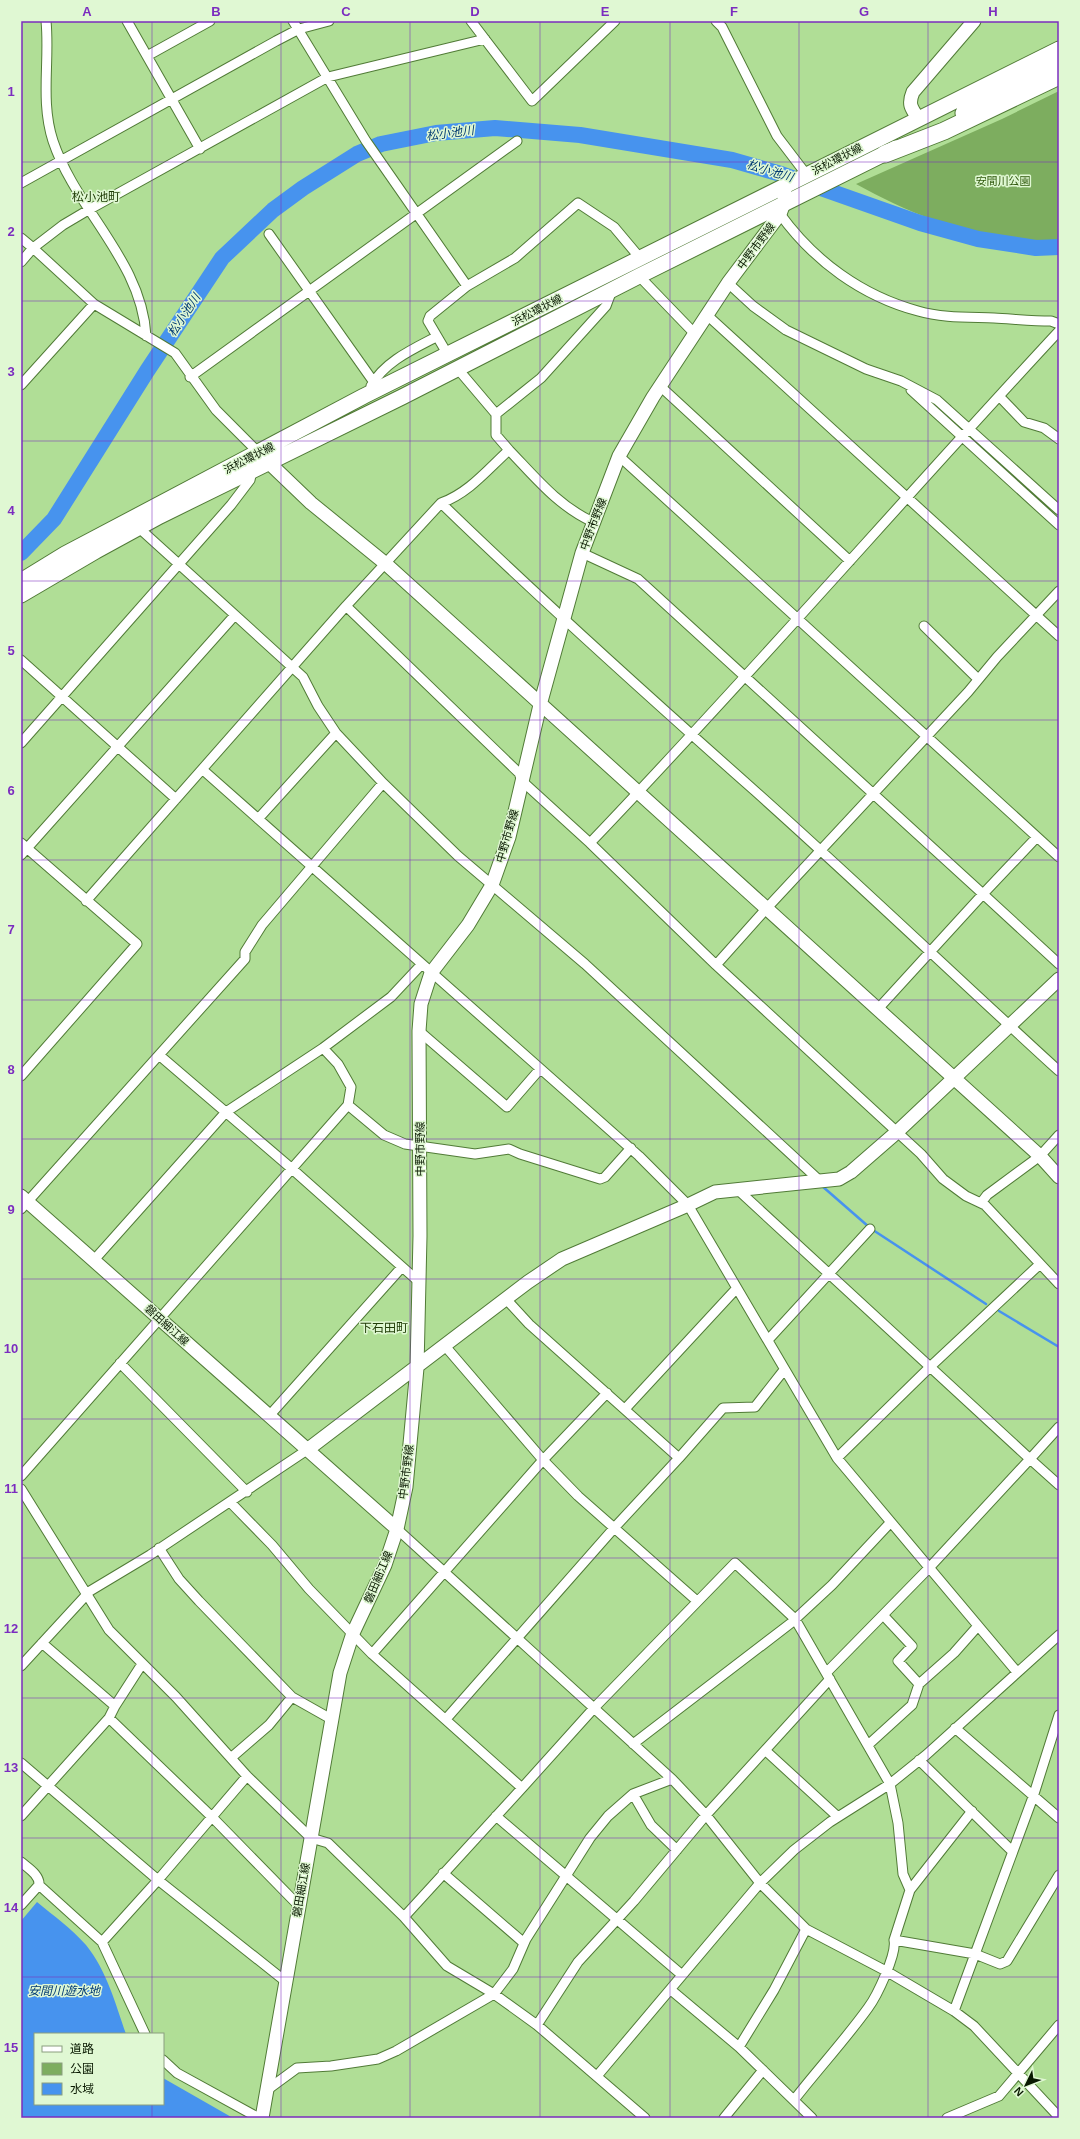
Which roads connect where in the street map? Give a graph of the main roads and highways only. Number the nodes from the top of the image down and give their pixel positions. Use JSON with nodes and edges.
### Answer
{"nodes":[{"id":1,"x":974,"y":21,"type":"edge"},
{"id":2,"x":1059,"y":40,"type":"edge"},
{"id":3,"x":1059,"y":49,"type":"edge"},
{"id":4,"x":1059,"y":64,"type":"edge"},
{"id":5,"x":1007,"y":76,"type":"junction"},
{"id":6,"x":1059,"y":76,"type":"edge"},
{"id":7,"x":918,"y":118,"type":"junction"},
{"id":8,"x":885,"y":154,"type":"junction"},
{"id":9,"x":785,"y":185,"type":"junction"},
{"id":10,"x":782,"y":209,"type":"junction"},
{"id":11,"x":264,"y":458,"type":"junction"},
{"id":12,"x":21,"y":581,"type":"edge"},
{"id":13,"x":21,"y":595,"type":"edge"},
{"id":14,"x":540,"y":705,"type":"junction"},
{"id":15,"x":1059,"y":979,"type":"edge"},
{"id":16,"x":953,"y":1079,"type":"junction"},
{"id":17,"x":1059,"y":1177,"type":"edge"},
{"id":18,"x":23,"y":1202,"type":"edge"},
{"id":19,"x":417,"y":1368,"type":"junction"},
{"id":20,"x":307,"y":1450,"type":"junction"},
{"id":21,"x":398,"y":1529,"type":"junction"},
{"id":22,"x":260,"y":2118,"type":"edge"}],
"edges":[{"from":1,"to":7,"type":"main road"},
{"from":2,"to":5,"type":"main road"},
{"from":3,"to":5,"type":"main road","name":"浜松環状線"},
{"from":4,"to":8,"type":"main road","name":"浜松環状線"},
{"from":5,"to":7,"type":"main road","name":"浜松環状線"},
{"from":6,"to":8,"type":"highway"},
{"from":7,"to":9,"type":"main road","name":"浜松環状線"},
{"from":8,"to":10,"type":"main road","name":"浜松環状線"},
{"from":9,"to":10,"type":"main road"},
{"from":9,"to":11,"type":"main road","name":"浜松環状線"},
{"from":10,"to":11,"type":"main road","name":"浜松環状線"},
{"from":10,"to":14,"type":"main road","name":"中野市野線"},
{"from":11,"to":12,"type":"main road","name":"浜松環状線"},
{"from":11,"to":13,"type":"main road","name":"浜松環状線"},
{"from":11,"to":14,"type":"main road"},
{"from":14,"to":16,"type":"main road"},
{"from":14,"to":19,"type":"main road","name":"中野市野線"},
{"from":15,"to":16,"type":"main road"},
{"from":16,"to":17,"type":"main road"},
{"from":16,"to":19,"type":"main road"},
{"from":18,"to":20,"type":"main road","name":"磐田細江線"},
{"from":19,"to":20,"type":"main road"},
{"from":19,"to":21,"type":"main road","name":"中野市野線"},
{"from":20,"to":21,"type":"main road","name":"磐田細江線"},
{"from":21,"to":22,"type":"main road","name":"磐田細江線"}]}
